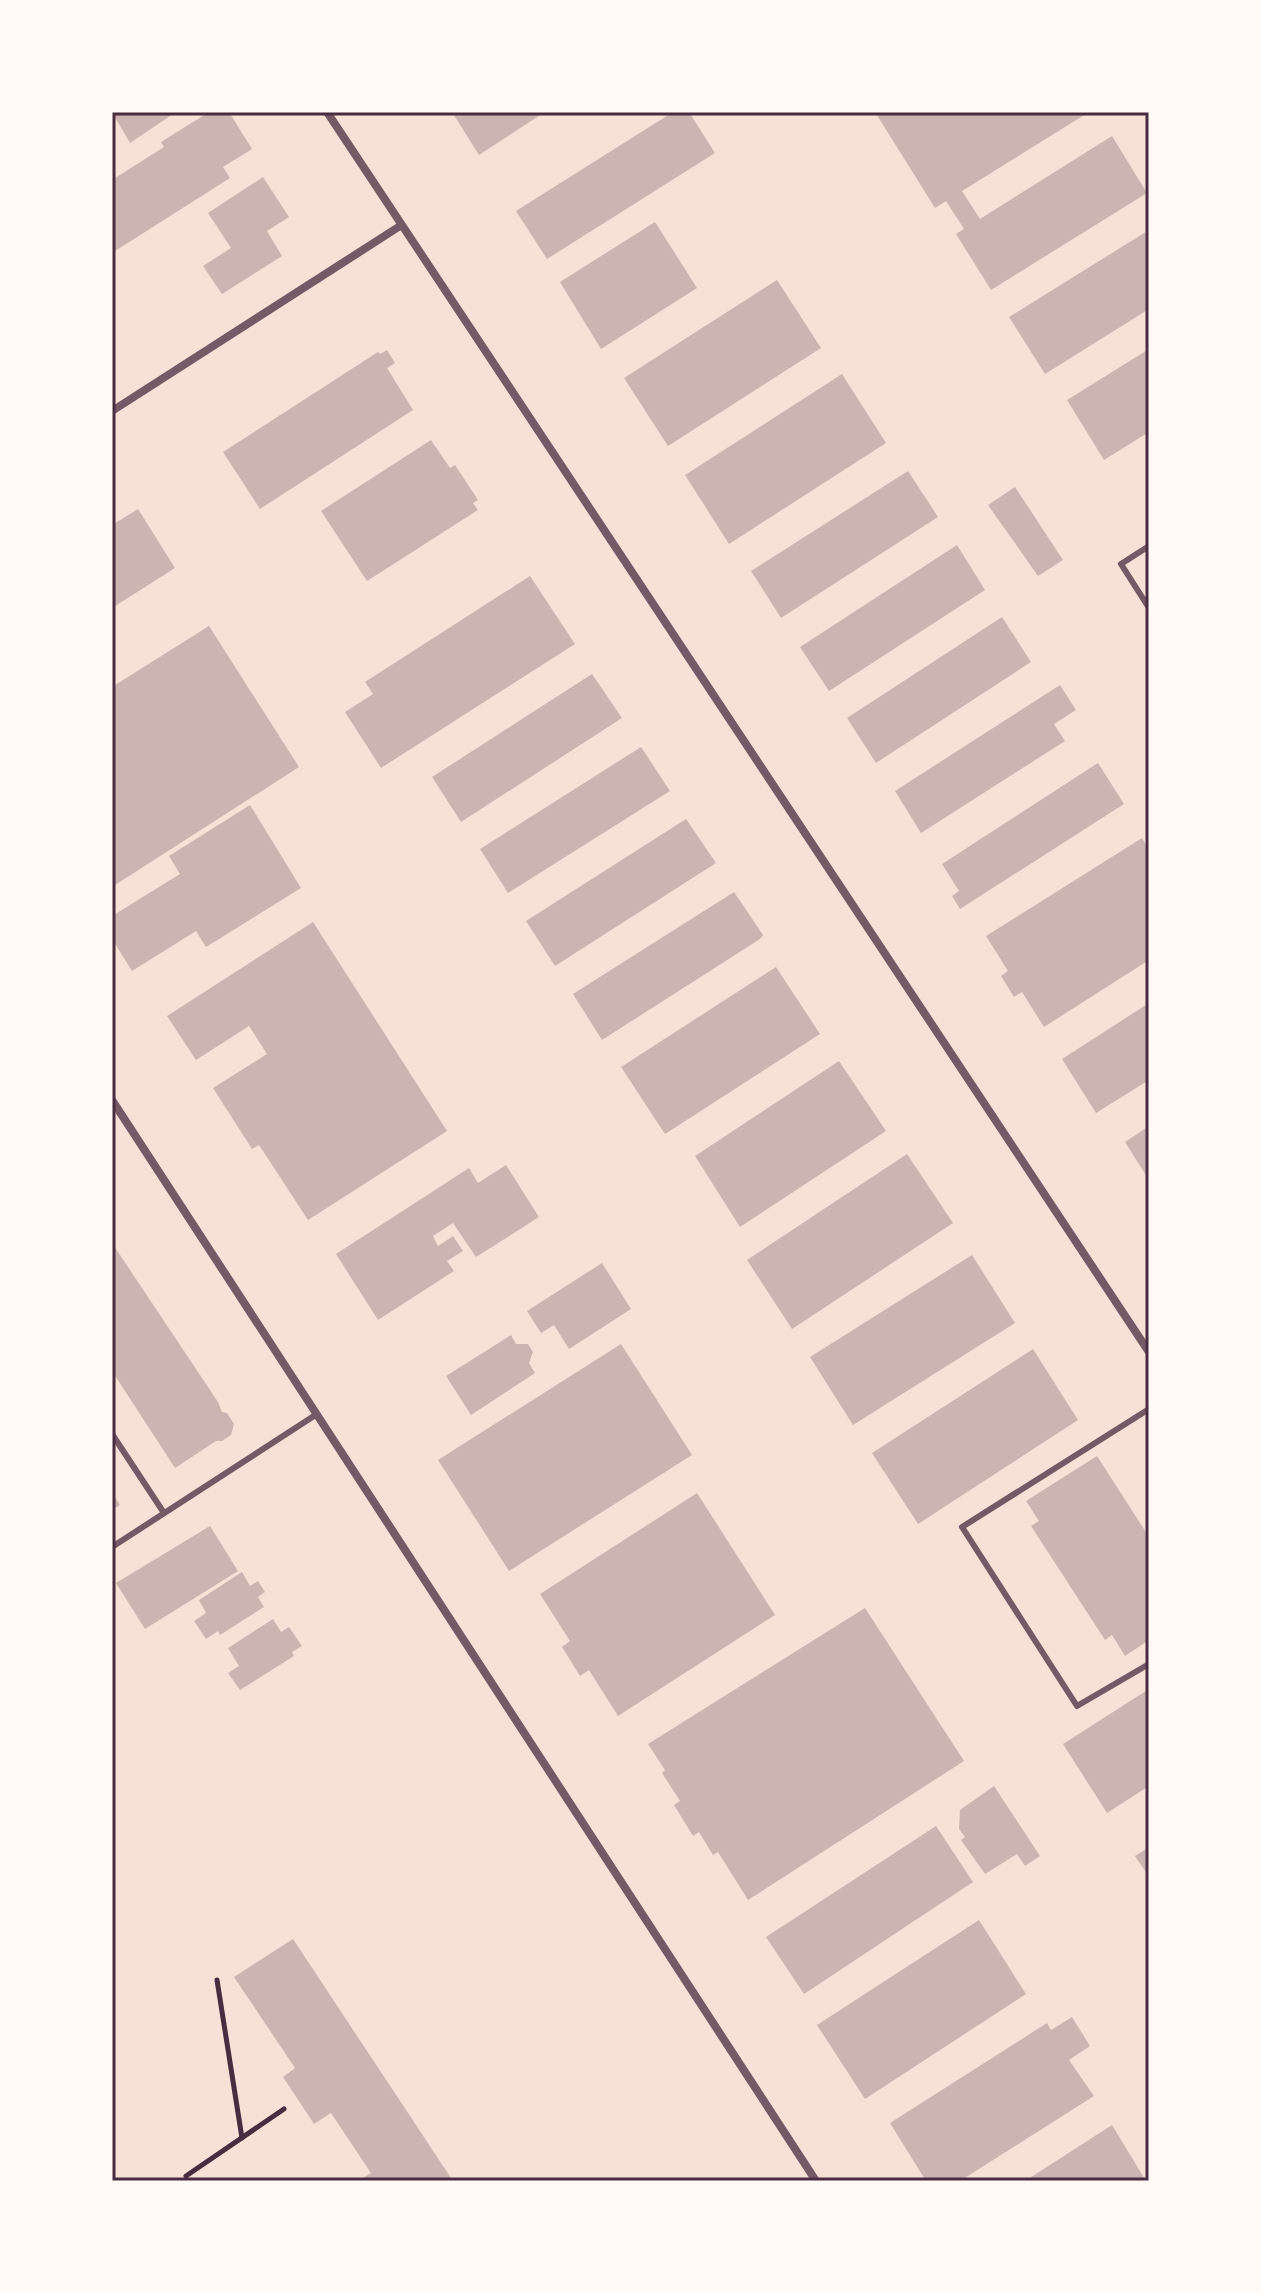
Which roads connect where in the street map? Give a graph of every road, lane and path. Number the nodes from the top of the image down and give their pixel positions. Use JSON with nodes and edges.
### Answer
{"nodes":[{"id":1,"x":327,"y":112,"type":"edge"},
{"id":2,"x":400,"y":226,"type":"junction"},
{"id":3,"x":112,"y":411,"type":"edge"},
{"id":4,"x":1149,"y":546,"type":"edge"},
{"id":5,"x":1149,"y":608,"type":"edge"},
{"id":6,"x":112,"y":1100,"type":"edge"},
{"id":7,"x":1149,"y":1352,"type":"edge"},
{"id":8,"x":1149,"y":1409,"type":"edge"},
{"id":9,"x":317,"y":1414,"type":"junction"},
{"id":10,"x":112,"y":1434,"type":"edge"},
{"id":11,"x":164,"y":1513,"type":"junction"},
{"id":12,"x":112,"y":1547,"type":"edge"},
{"id":13,"x":1149,"y":1664,"type":"edge"},
{"id":14,"x":217,"y":1980,"type":"dead end"},
{"id":15,"x":284,"y":2109,"type":"dead end"},
{"id":16,"x":242,"y":2138,"type":"junction"},
{"id":17,"x":186,"y":2176,"type":"dead end"},
{"id":18,"x":816,"y":2181,"type":"edge"}],
"edges":[{"from":1,"to":2,"type":"street"},
{"from":2,"to":3,"type":"street"},
{"from":2,"to":7,"type":"street"},
{"from":4,"to":5,"type":"lane"},
{"from":6,"to":9,"type":"street"},
{"from":8,"to":13,"type":"lane"},
{"from":9,"to":11,"type":"lane"},
{"from":9,"to":18,"type":"street"},
{"from":10,"to":11,"type":"lane"},
{"from":11,"to":12,"type":"lane"},
{"from":14,"to":16,"type":"path"},
{"from":15,"to":16,"type":"path"},
{"from":16,"to":17,"type":"path"}]}
